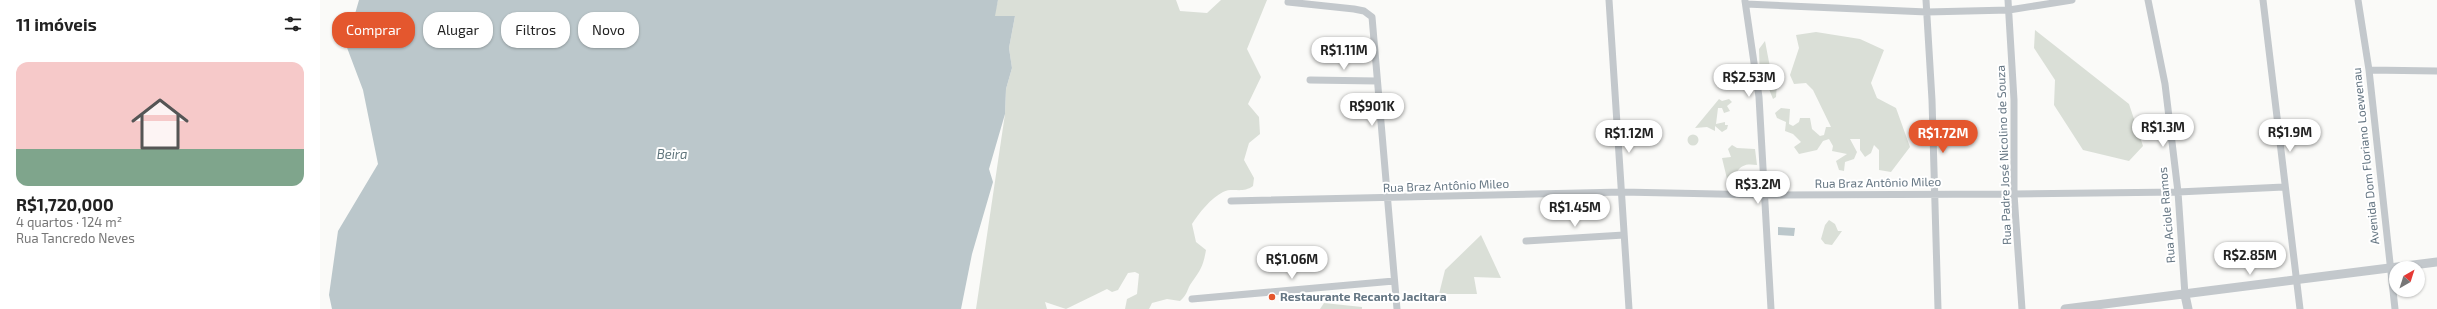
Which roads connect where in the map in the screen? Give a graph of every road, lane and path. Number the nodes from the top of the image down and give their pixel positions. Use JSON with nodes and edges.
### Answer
{"nodes":[{"id":1,"x":1609,"y":0,"type":"edge"},
{"id":2,"x":1926,"y":0,"type":"edge"},
{"id":3,"x":2008,"y":0,"type":"edge"},
{"id":4,"x":2072,"y":0,"type":"edge"},
{"id":5,"x":2148,"y":0,"type":"edge"},
{"id":6,"x":2263,"y":0,"type":"edge"},
{"id":7,"x":2358,"y":0,"type":"edge"},
{"id":8,"x":1288,"y":2,"type":"dead end"},
{"id":9,"x":1745,"y":2,"type":"edge"},
{"id":10,"x":2009,"y":10,"type":"junction"},
{"id":11,"x":1927,"y":12,"type":"junction"},
{"id":12,"x":2369,"y":70,"type":"junction"},
{"id":13,"x":2437,"y":72,"type":"edge"},
{"id":14,"x":1310,"y":80,"type":"dead end"},
{"id":15,"x":1377,"y":81,"type":"junction"},
{"id":16,"x":2284,"y":187,"type":"junction"},
{"id":17,"x":1622,"y":192,"type":"junction"},
{"id":18,"x":2178,"y":192,"type":"junction"},
{"id":19,"x":1935,"y":194,"type":"junction"},
{"id":20,"x":2014,"y":194,"type":"junction"},
{"id":21,"x":1765,"y":196,"type":"junction"},
{"id":22,"x":1388,"y":198,"type":"junction"},
{"id":23,"x":1231,"y":201,"type":"dead end"},
{"id":24,"x":1624,"y":235,"type":"junction"},
{"id":25,"x":1526,"y":241,"type":"dead end"},
{"id":26,"x":2437,"y":262,"type":"edge"},
{"id":27,"x":2425,"y":263,"type":"edge"},
{"id":28,"x":2389,"y":266,"type":"joint"},
{"id":29,"x":1394,"y":280,"type":"junction"},
{"id":30,"x":2296,"y":281,"type":"junction"},
{"id":31,"x":2185,"y":295,"type":"junction"},
{"id":32,"x":2393,"y":297,"type":"edge"},
{"id":33,"x":1192,"y":299,"type":"dead end"},
{"id":34,"x":1397,"y":309,"type":"edge"},
{"id":35,"x":1628,"y":309,"type":"edge"},
{"id":36,"x":1771,"y":309,"type":"edge"},
{"id":37,"x":1938,"y":309,"type":"edge"},
{"id":38,"x":2022,"y":309,"type":"edge"},
{"id":39,"x":2065,"y":309,"type":"edge"},
{"id":40,"x":2188,"y":309,"type":"edge"},
{"id":41,"x":2300,"y":309,"type":"edge"},
{"id":42,"x":2395,"y":309,"type":"edge"}],
"edges":[{"from":1,"to":17,"type":"street"},
{"from":2,"to":11,"type":"street"},
{"from":3,"to":10,"type":"street","name":"Rua Padre José Nicolino de Souza"},
{"from":4,"to":10,"type":"street"},
{"from":5,"to":18,"type":"street","name":"Rua Aciole Ramos"},
{"from":6,"to":16,"type":"street"},
{"from":7,"to":12,"type":"street","name":"Avenida Dom Floriano Loewenau"},
{"from":8,"to":15,"type":"street"},
{"from":9,"to":11,"type":"street"},
{"from":9,"to":21,"type":"street"},
{"from":10,"to":11,"type":"street"},
{"from":10,"to":20,"type":"street","name":"Rua Padre José Nicolino de Souza"},
{"from":11,"to":19,"type":"street"},
{"from":12,"to":13,"type":"street"},
{"from":12,"to":28,"type":"street","name":"Avenida Dom Floriano Loewenau"},
{"from":14,"to":15,"type":"street"},
{"from":15,"to":22,"type":"street"},
{"from":16,"to":18,"type":"street","name":"Rua Braz Antônio Mileo"},
{"from":16,"to":30,"type":"street"},
{"from":17,"to":21,"type":"street","name":"Rua Braz Antônio Mileo"},
{"from":17,"to":22,"type":"street","name":"Rua Braz Antônio Mileo"},
{"from":17,"to":24,"type":"street"},
{"from":18,"to":20,"type":"street","name":"Rua Braz Antônio Mileo"},
{"from":18,"to":31,"type":"street","name":"Rua Aciole Ramos"},
{"from":19,"to":20,"type":"street","name":"Rua Braz Antônio Mileo"},
{"from":19,"to":21,"type":"street","name":"Rua Braz Antônio Mileo"},
{"from":19,"to":37,"type":"street"},
{"from":20,"to":38,"type":"street","name":"Rua Padre José Nicolino de Souza"},
{"from":21,"to":36,"type":"street"},
{"from":22,"to":23,"type":"street","name":"Rua Braz Antônio Mileo"},
{"from":22,"to":29,"type":"street"},
{"from":24,"to":25,"type":"street"},
{"from":24,"to":35,"type":"street"},
{"from":26,"to":27,"type":"street"},
{"from":28,"to":30,"type":"street"},
{"from":29,"to":33,"type":"street"},
{"from":29,"to":34,"type":"street"},
{"from":30,"to":31,"type":"street"},
{"from":30,"to":41,"type":"street"},
{"from":31,"to":39,"type":"street"},
{"from":31,"to":40,"type":"street","name":"Rua Aciole Ramos"},
{"from":32,"to":42,"type":"street","name":"Avenida Dom Floriano Loewenau"}]}
